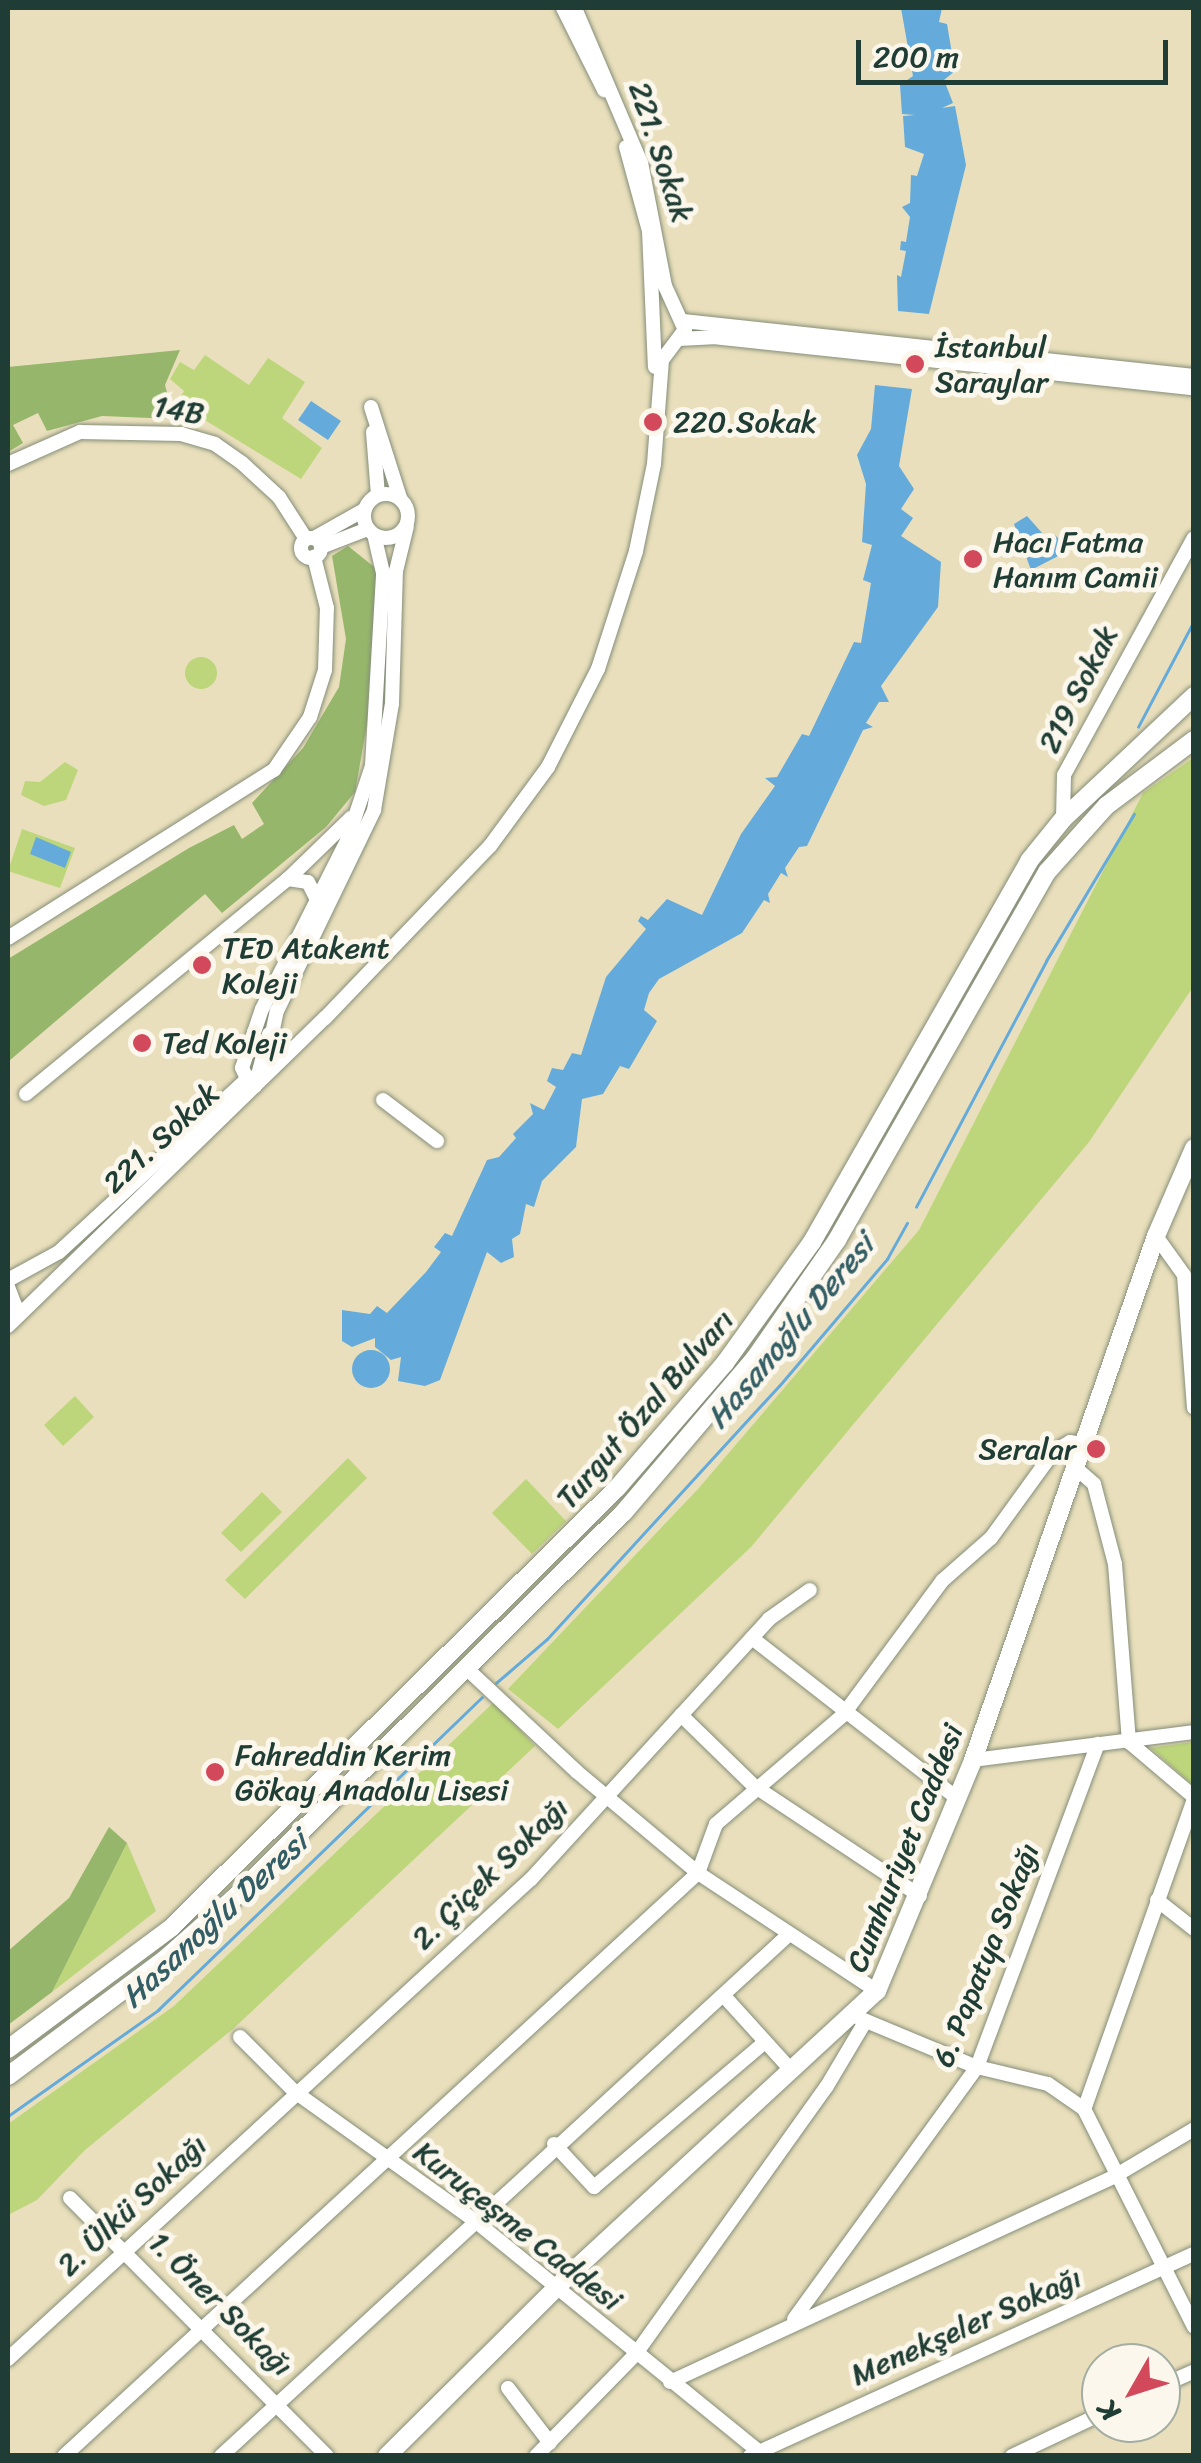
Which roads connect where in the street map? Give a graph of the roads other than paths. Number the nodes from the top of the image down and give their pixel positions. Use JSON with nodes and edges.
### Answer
{"nodes":[{"id":1,"x":562,"y":8,"type":"edge"},
{"id":2,"x":574,"y":8,"type":"edge"},
{"id":3,"x":681,"y":319,"type":"junction"},
{"id":4,"x":657,"y":328,"type":"junction"},
{"id":5,"x":678,"y":340,"type":"junction"},
{"id":6,"x":1194,"y":376,"type":"edge"},
{"id":7,"x":1194,"y":388,"type":"edge"},
{"id":8,"x":656,"y":438,"type":"junction"},
{"id":9,"x":8,"y":464,"type":"edge"},
{"id":10,"x":378,"y":495,"type":"junction"},
{"id":11,"x":400,"y":498,"type":"junction"},
{"id":12,"x":364,"y":510,"type":"junction"},
{"id":13,"x":407,"y":526,"type":"junction"},
{"id":14,"x":371,"y":532,"type":"junction"},
{"id":15,"x":1194,"y":538,"type":"edge"},
{"id":16,"x":313,"y":545,"type":"junction"},
{"id":17,"x":1194,"y":696,"type":"edge"},
{"id":18,"x":1194,"y":740,"type":"edge"},
{"id":19,"x":362,"y":806,"type":"junction"},
{"id":20,"x":1063,"y":819,"type":"junction"},
{"id":21,"x":288,"y":880,"type":"junction"},
{"id":22,"x":317,"y":900,"type":"junction"},
{"id":23,"x":8,"y":938,"type":"edge"},
{"id":24,"x":269,"y":1034,"type":"junction"},
{"id":25,"x":290,"y":1048,"type":"junction"},
{"id":26,"x":260,"y":1069,"type":"junction"},
{"id":27,"x":247,"y":1078,"type":"junction"},
{"id":28,"x":26,"y":1094,"type":"dead end"},
{"id":29,"x":383,"y":1100,"type":"dead end"},
{"id":30,"x":436,"y":1141,"type":"dead end"},
{"id":31,"x":1194,"y":1148,"type":"edge"},
{"id":32,"x":1156,"y":1236,"type":"junction"},
{"id":33,"x":1189,"y":1274,"type":"edge"},
{"id":34,"x":8,"y":1283,"type":"edge"},
{"id":35,"x":9,"y":1324,"type":"edge"},
{"id":36,"x":1194,"y":1408,"type":"edge"},
{"id":37,"x":1088,"y":1444,"type":"junction"},
{"id":38,"x":1078,"y":1470,"type":"junction"},
{"id":39,"x":810,"y":1590,"type":"dead end"},
{"id":40,"x":752,"y":1638,"type":"junction"},
{"id":41,"x":466,"y":1668,"type":"junction"},
{"id":42,"x":681,"y":1715,"type":"junction"},
{"id":43,"x":844,"y":1715,"type":"junction"},
{"id":44,"x":1194,"y":1732,"type":"edge"},
{"id":45,"x":1129,"y":1742,"type":"junction"},
{"id":46,"x":1098,"y":1744,"type":"junction"},
{"id":47,"x":973,"y":1760,"type":"junction"},
{"id":48,"x":754,"y":1786,"type":"junction"},
{"id":49,"x":606,"y":1798,"type":"junction"},
{"id":50,"x":1194,"y":1798,"type":"edge"},
{"id":51,"x":958,"y":1799,"type":"junction"},
{"id":52,"x":698,"y":1872,"type":"junction"},
{"id":53,"x":920,"y":1896,"type":"junction"},
{"id":54,"x":1158,"y":1900,"type":"junction"},
{"id":55,"x":1194,"y":1930,"type":"edge"},
{"id":56,"x":787,"y":1936,"type":"junction"},
{"id":57,"x":877,"y":1990,"type":"junction"},
{"id":58,"x":724,"y":1996,"type":"junction"},
{"id":59,"x":860,"y":2018,"type":"junction"},
{"id":60,"x":240,"y":2037,"type":"dead end"},
{"id":61,"x":764,"y":2043,"type":"junction"},
{"id":62,"x":8,"y":2049,"type":"edge"},
{"id":63,"x":977,"y":2067,"type":"junction"},
{"id":64,"x":792,"y":2070,"type":"junction"},
{"id":65,"x":8,"y":2076,"type":"edge"},
{"id":66,"x":295,"y":2092,"type":"junction"},
{"id":67,"x":1084,"y":2110,"type":"junction"},
{"id":68,"x":1194,"y":2129,"type":"edge"},
{"id":69,"x":554,"y":2144,"type":"junction"},
{"id":70,"x":386,"y":2156,"type":"junction"},
{"id":71,"x":1115,"y":2176,"type":"junction"},
{"id":72,"x":70,"y":2198,"type":"dead end"},
{"id":73,"x":474,"y":2220,"type":"junction"},
{"id":74,"x":126,"y":2248,"type":"junction"},
{"id":75,"x":1194,"y":2254,"type":"edge"},
{"id":76,"x":1163,"y":2270,"type":"junction"},
{"id":77,"x":558,"y":2288,"type":"junction"},
{"id":78,"x":794,"y":2319,"type":"junction"},
{"id":79,"x":202,"y":2325,"type":"junction"},
{"id":80,"x":1194,"y":2328,"type":"edge"},
{"id":81,"x":635,"y":2355,"type":"junction"},
{"id":82,"x":8,"y":2358,"type":"edge"},
{"id":83,"x":670,"y":2382,"type":"junction"},
{"id":84,"x":508,"y":2388,"type":"dead end"},
{"id":85,"x":278,"y":2400,"type":"junction"},
{"id":86,"x":1081,"y":2423,"type":"edge"},
{"id":87,"x":550,"y":2443,"type":"junction"},
{"id":88,"x":759,"y":2454,"type":"edge"},
{"id":89,"x":64,"y":2456,"type":"edge"},
{"id":90,"x":220,"y":2456,"type":"edge"},
{"id":91,"x":327,"y":2456,"type":"edge"},
{"id":92,"x":387,"y":2456,"type":"edge"},
{"id":93,"x":536,"y":2456,"type":"edge"},
{"id":94,"x":1012,"y":2456,"type":"edge"}],
"edges":[{"from":1,"to":4,"type":"street"},
{"from":2,"to":3,"type":"street","name":"221. Sokak"},
{"from":3,"to":4,"type":"street"},
{"from":3,"to":5,"type":"street"},
{"from":3,"to":6,"type":"street"},
{"from":4,"to":5,"type":"street"},
{"from":4,"to":8,"type":"street"},
{"from":5,"to":7,"type":"street"},
{"from":5,"to":8,"type":"street"},
{"from":8,"to":25,"type":"street"},
{"from":9,"to":16,"type":"street","name":"14B"},
{"from":10,"to":11,"type":"street"},
{"from":10,"to":11,"type":"street"},
{"from":10,"to":12,"type":"street"},
{"from":11,"to":13,"type":"street"},
{"from":12,"to":14,"type":"street"},
{"from":12,"to":16,"type":"street"},
{"from":13,"to":14,"type":"street"},
{"from":13,"to":24,"type":"street"},
{"from":14,"to":16,"type":"street"},
{"from":14,"to":19,"type":"street"},
{"from":15,"to":20,"type":"street","name":"219 Sokak"},
{"from":16,"to":23,"type":"street","name":"14B"},
{"from":17,"to":20,"type":"main road","name":"Turgut Özal Bulvarı"},
{"from":18,"to":41,"type":"main road","name":"Turgut Özal Bulvarı"},
{"from":19,"to":21,"type":"street"},
{"from":19,"to":22,"type":"street"},
{"from":20,"to":62,"type":"main road","name":"Turgut Özal Bulvarı"},
{"from":21,"to":22,"type":"street"},
{"from":21,"to":28,"type":"street"},
{"from":22,"to":27,"type":"street"},
{"from":24,"to":25,"type":"street"},
{"from":24,"to":26,"type":"street"},
{"from":25,"to":26,"type":"street","name":"221. Sokak"},
{"from":25,"to":27,"type":"street","name":"221. Sokak"},
{"from":26,"to":27,"type":"street","name":"221. Sokak"},
{"from":27,"to":34,"type":"street","name":"221. Sokak"},
{"from":27,"to":35,"type":"street","name":"221. Sokak"},
{"from":29,"to":30,"type":"street"},
{"from":31,"to":32,"type":"main road","name":"Cumhuriyet Caddesi"},
{"from":32,"to":33,"type":"street"},
{"from":32,"to":37,"type":"main road","name":"Cumhuriyet Caddesi"},
{"from":33,"to":36,"type":"street"},
{"from":34,"to":35,"type":"street"},
{"from":37,"to":38,"type":"main road","name":"Cumhuriyet Caddesi"},
{"from":37,"to":43,"type":"street"},
{"from":38,"to":45,"type":"street"},
{"from":38,"to":47,"type":"main road","name":"Cumhuriyet Caddesi"},
{"from":39,"to":40,"type":"street","name":"2. Çiçek Sokağı"},
{"from":40,"to":42,"type":"street","name":"2. Çiçek Sokağı"},
{"from":40,"to":43,"type":"street"},
{"from":41,"to":49,"type":"street"},
{"from":41,"to":65,"type":"main road","name":"Turgut Özal Bulvarı"},
{"from":42,"to":48,"type":"street"},
{"from":42,"to":49,"type":"street","name":"2. Çiçek Sokağı"},
{"from":43,"to":48,"type":"street"},
{"from":43,"to":51,"type":"street"},
{"from":44,"to":45,"type":"street"},
{"from":45,"to":46,"type":"street"},
{"from":45,"to":50,"type":"street"},
{"from":46,"to":47,"type":"street"},
{"from":46,"to":63,"type":"street","name":"6. Papatya Sokağı"},
{"from":47,"to":51,"type":"main road","name":"Cumhuriyet Caddesi"},
{"from":48,"to":52,"type":"street"},
{"from":48,"to":53,"type":"street"},
{"from":49,"to":52,"type":"street"},
{"from":49,"to":66,"type":"street","name":"2. Çiçek Sokağı"},
{"from":50,"to":54,"type":"street"},
{"from":51,"to":53,"type":"main road","name":"Cumhuriyet Caddesi"},
{"from":52,"to":56,"type":"street"},
{"from":52,"to":70,"type":"street"},
{"from":53,"to":57,"type":"main road","name":"Cumhuriyet Caddesi"},
{"from":54,"to":55,"type":"street"},
{"from":54,"to":67,"type":"street"},
{"from":56,"to":57,"type":"street"},
{"from":56,"to":58,"type":"street"},
{"from":57,"to":59,"type":"main road","name":"Cumhuriyet Caddesi"},
{"from":58,"to":61,"type":"street"},
{"from":58,"to":69,"type":"street"},
{"from":59,"to":63,"type":"street"},
{"from":59,"to":64,"type":"main road","name":"Cumhuriyet Caddesi"},
{"from":59,"to":81,"type":"street"},
{"from":60,"to":66,"type":"street","name":"Kuruçeşme Caddesi"},
{"from":61,"to":64,"type":"street"},
{"from":61,"to":69,"type":"street"},
{"from":63,"to":67,"type":"street"},
{"from":63,"to":78,"type":"street","name":"6. Papatya Sokağı"},
{"from":64,"to":77,"type":"main road","name":"Cumhuriyet Caddesi"},
{"from":66,"to":70,"type":"street","name":"Kuruçeşme Caddesi"},
{"from":66,"to":74,"type":"street","name":"2. Ülkü Sokağı"},
{"from":67,"to":71,"type":"street"},
{"from":68,"to":71,"type":"street"},
{"from":69,"to":73,"type":"street"},
{"from":70,"to":73,"type":"street","name":"Kuruçeşme Caddesi"},
{"from":70,"to":79,"type":"street"},
{"from":71,"to":76,"type":"street"},
{"from":71,"to":78,"type":"street"},
{"from":72,"to":74,"type":"street","name":"1. Öner Sokağı"},
{"from":73,"to":77,"type":"street","name":"Kuruçeşme Caddesi"},
{"from":73,"to":85,"type":"street"},
{"from":74,"to":79,"type":"street","name":"1. Öner Sokağı"},
{"from":74,"to":82,"type":"street","name":"2. Ülkü Sokağı"},
{"from":75,"to":76,"type":"street","name":"Menekşeler Sokağı"},
{"from":76,"to":80,"type":"street"},
{"from":76,"to":88,"type":"street","name":"Menekşeler Sokağı"},
{"from":77,"to":81,"type":"street","name":"Kuruçeşme Caddesi"},
{"from":77,"to":92,"type":"main road","name":"Cumhuriyet Caddesi"},
{"from":78,"to":83,"type":"street"},
{"from":79,"to":85,"type":"street","name":"1. Öner Sokağı"},
{"from":79,"to":89,"type":"street"},
{"from":81,"to":83,"type":"street","name":"Kuruçeşme Caddesi"},
{"from":81,"to":87,"type":"street"},
{"from":83,"to":88,"type":"street","name":"Kuruçeşme Caddesi"},
{"from":84,"to":87,"type":"street"},
{"from":85,"to":90,"type":"street"},
{"from":85,"to":91,"type":"street","name":"1. Öner Sokağı"},
{"from":86,"to":94,"type":"street"},
{"from":87,"to":93,"type":"street"}]}
